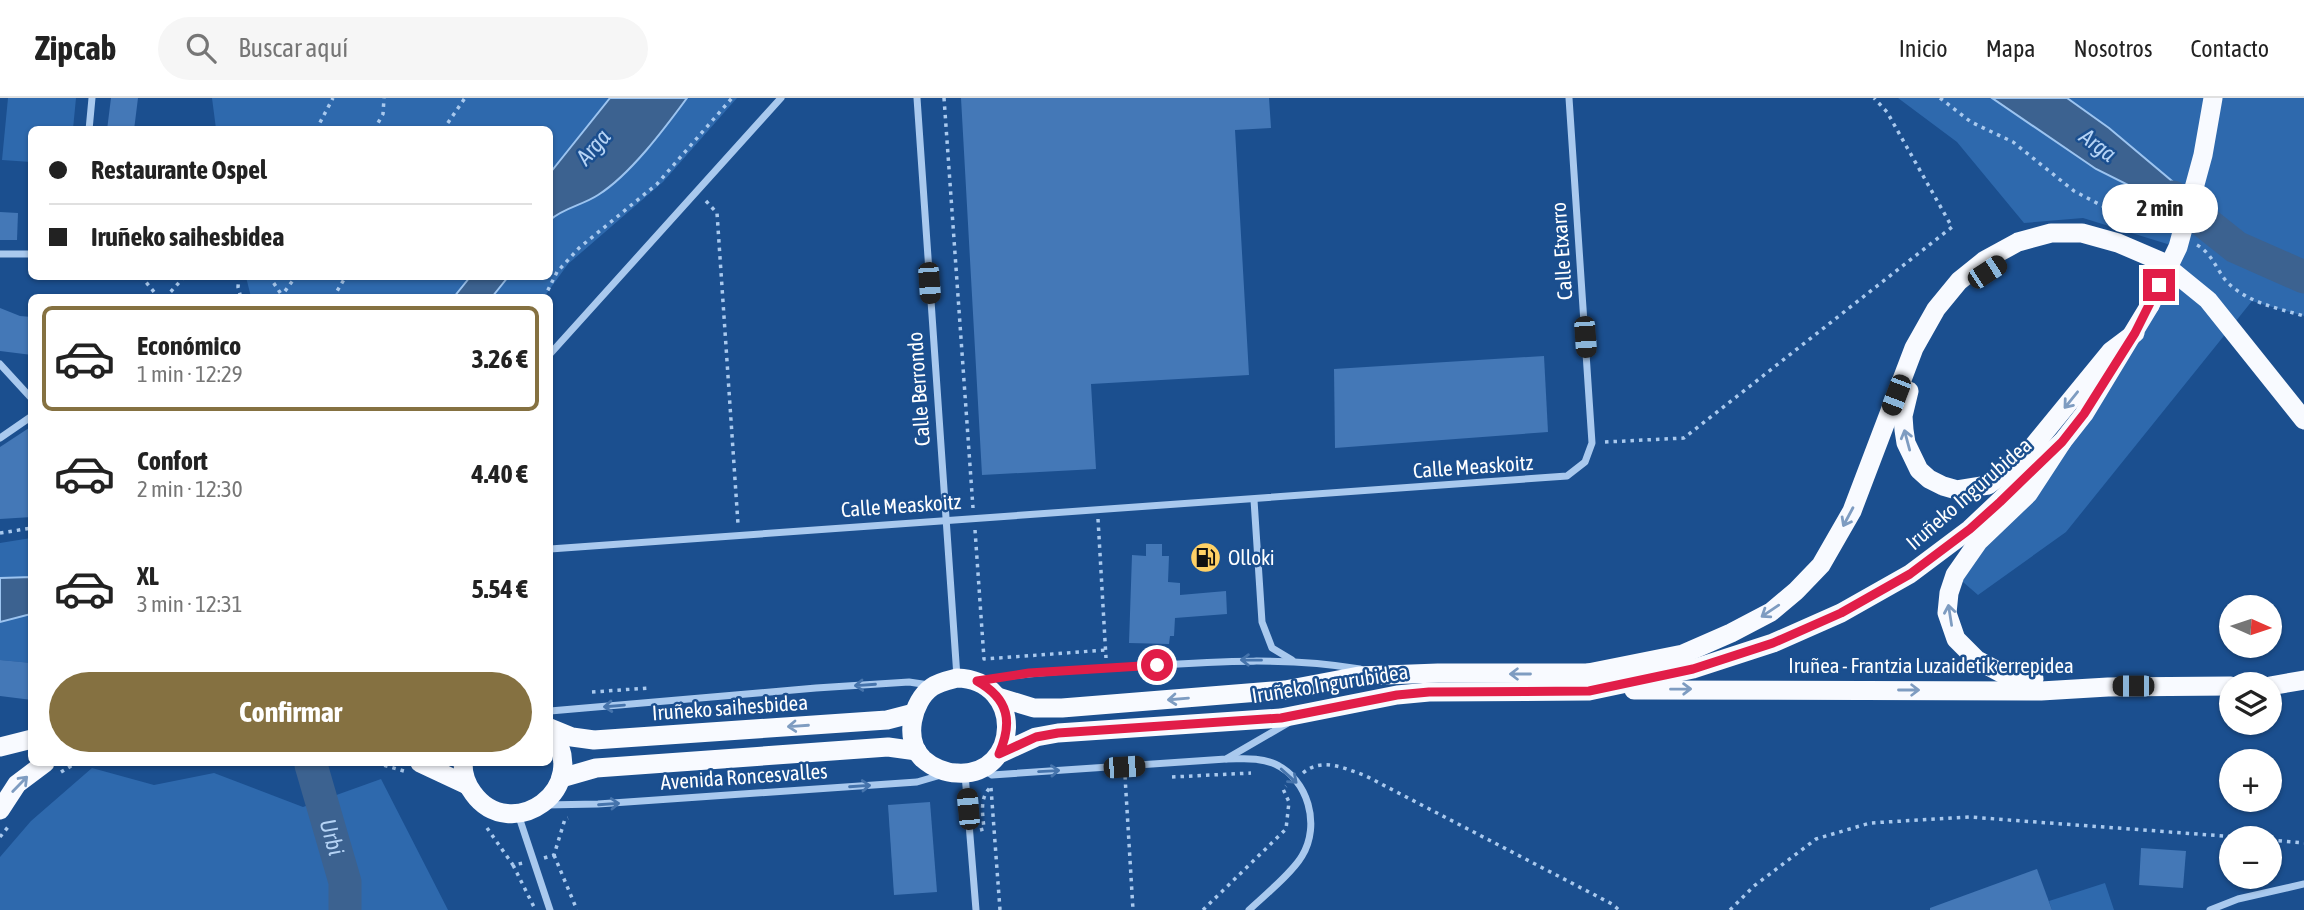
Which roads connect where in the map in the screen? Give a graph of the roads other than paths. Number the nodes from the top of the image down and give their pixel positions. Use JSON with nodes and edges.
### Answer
{"nodes":[{"id":1,"x":92,"y":98,"type":"edge"},
{"id":2,"x":781,"y":98,"type":"edge"},
{"id":3,"x":917,"y":98,"type":"edge"},
{"id":4,"x":1569,"y":98,"type":"edge"},
{"id":5,"x":2213,"y":98,"type":"edge"},
{"id":6,"x":89,"y":126,"type":"edge"},
{"id":7,"x":2118,"y":243,"type":"junction"},
{"id":8,"x":0,"y":254,"type":"edge"},
{"id":9,"x":28,"y":254,"type":"edge"},
{"id":10,"x":2135,"y":333,"type":"junction"},
{"id":11,"x":553,"y":351,"type":"edge"},
{"id":12,"x":0,"y":364,"type":"edge"},
{"id":13,"x":28,"y":395,"type":"edge"},
{"id":14,"x":28,"y":419,"type":"edge"},
{"id":15,"x":2304,"y":420,"type":"edge"},
{"id":16,"x":0,"y":438,"type":"edge"},
{"id":17,"x":2062,"y":442,"type":"junction"},
{"id":18,"x":1592,"y":443,"type":"joint"},
{"id":19,"x":1254,"y":500,"type":"junction"},
{"id":20,"x":945,"y":521,"type":"junction"},
{"id":21,"x":553,"y":549,"type":"edge"},
{"id":22,"x":1295,"y":661,"type":"junction"},
{"id":23,"x":1392,"y":675,"type":"junction"},
{"id":24,"x":957,"y":678,"type":"junction"},
{"id":25,"x":977,"y":681,"type":"junction"},
{"id":26,"x":2304,"y":681,"type":"edge"},
{"id":27,"x":1588,"y":682,"type":"junction"},
{"id":28,"x":2282,"y":685,"type":"edge"},
{"id":29,"x":933,"y":686,"type":"junction"},
{"id":30,"x":2219,"y":686,"type":"edge"},
{"id":31,"x":2108,"y":687,"type":"junction"},
{"id":32,"x":2282,"y":688,"type":"edge"},
{"id":33,"x":2304,"y":692,"type":"edge"},
{"id":34,"x":998,"y":696,"type":"junction"},
{"id":35,"x":553,"y":711,"type":"edge"},
{"id":36,"x":914,"y":713,"type":"junction"},
{"id":37,"x":1303,"y":714,"type":"junction"},
{"id":38,"x":553,"y":729,"type":"edge"},
{"id":39,"x":553,"y":733,"type":"edge"},
{"id":40,"x":28,"y":740,"type":"edge"},
{"id":41,"x":0,"y":747,"type":"edge"},
{"id":42,"x":917,"y":751,"type":"junction"},
{"id":43,"x":999,"y":754,"type":"junction"},
{"id":44,"x":1226,"y":760,"type":"junction"},
{"id":45,"x":464,"y":766,"type":"edge"},
{"id":46,"x":51,"y":769,"type":"edge"},
{"id":47,"x":417,"y":769,"type":"edge"},
{"id":48,"x":966,"y":772,"type":"junction"},
{"id":49,"x":561,"y":778,"type":"junction"},
{"id":50,"x":467,"y":785,"type":"junction"},
{"id":51,"x":541,"y":806,"type":"junction"},
{"id":52,"x":8,"y":814,"type":"edge"},
{"id":53,"x":517,"y":814,"type":"junction"},
{"id":54,"x":2304,"y":884,"type":"edge"},
{"id":55,"x":550,"y":910,"type":"edge"},
{"id":56,"x":976,"y":910,"type":"edge"},
{"id":57,"x":1249,"y":910,"type":"edge"},
{"id":58,"x":2210,"y":910,"type":"edge"}],
"edges":[{"from":1,"to":6,"type":"street"},
{"from":2,"to":11,"type":"street"},
{"from":3,"to":20,"type":"street","name":"Calle Berrondo"},
{"from":4,"to":18,"type":"street","name":"Calle Etxarro"},
{"from":5,"to":10,"type":"highway","bridge":true},
{"from":10,"to":7,"type":"highway","one_way":true},
{"from":7,"to":15,"type":"highway"},
{"from":7,"to":27,"type":"highway","one_way":true},
{"from":8,"to":9,"type":"street"},
{"from":10,"to":17,"type":"highway"},
{"from":12,"to":13,"type":"street"},
{"from":14,"to":16,"type":"street"},
{"from":17,"to":27,"type":"highway","name":"Iruñeko Ingurubidea"},
{"from":31,"to":17,"type":"highway","one_way":true},
{"from":18,"to":19,"type":"street","name":"Calle Measkoitz"},
{"from":19,"to":20,"type":"street","name":"Calle Measkoitz"},
{"from":19,"to":22,"type":"street"},
{"from":20,"to":21,"type":"street","name":"Calle Measkoitz"},
{"from":20,"to":24,"type":"street","name":"Calle Berrondo"},
{"from":22,"to":23,"type":"street"},
{"from":22,"to":25,"type":"street","one_way":true},
{"from":27,"to":23,"type":"highway","name":"Iruñeko Ingurubidea","one_way":true},
{"from":23,"to":34,"type":"highway","one_way":true},
{"from":24,"to":25,"type":"highway"},
{"from":24,"to":29,"type":"highway"},
{"from":25,"to":34,"type":"highway"},
{"from":26,"to":28,"type":"highway"},
{"from":27,"to":31,"type":"highway","name":"Iruñea - Frantzia Luzaidetik errepidea","one_way":true},
{"from":27,"to":37,"type":"highway","name":"Iruñeko Ingurubidea"},
{"from":29,"to":35,"type":"street","one_way":true},
{"from":29,"to":36,"type":"highway"},
{"from":30,"to":31,"type":"highway","name":"Iruñea - Frantzia Luzaidetik errepidea"},
{"from":32,"to":33,"type":"highway"},
{"from":34,"to":43,"type":"highway"},
{"from":36,"to":38,"type":"highway","name":"Iruñeko saihesbidea","one_way":true},
{"from":36,"to":42,"type":"highway"},
{"from":37,"to":43,"type":"highway","name":"Iruñeko Ingurubidea"},
{"from":37,"to":44,"type":"street","name":"Avenida Roncesvalles"},
{"from":39,"to":49,"type":"highway"},
{"from":40,"to":41,"type":"highway"},
{"from":42,"to":48,"type":"highway"},
{"from":42,"to":49,"type":"highway"},
{"from":43,"to":48,"type":"highway"},
{"from":48,"to":44,"type":"street","name":"Avenida Roncesvalles","one_way":true},
{"from":44,"to":57,"type":"street","one_way":true},
{"from":45,"to":50,"type":"highway"},
{"from":52,"to":46,"type":"highway","one_way":true},
{"from":47,"to":50,"type":"highway"},
{"from":51,"to":48,"type":"street","name":"Avenida Roncesvalles","one_way":true},
{"from":48,"to":56,"type":"street"},
{"from":49,"to":51,"type":"highway"},
{"from":50,"to":53,"type":"highway"},
{"from":51,"to":53,"type":"highway"},
{"from":53,"to":55,"type":"street"},
{"from":54,"to":58,"type":"street"}]}
